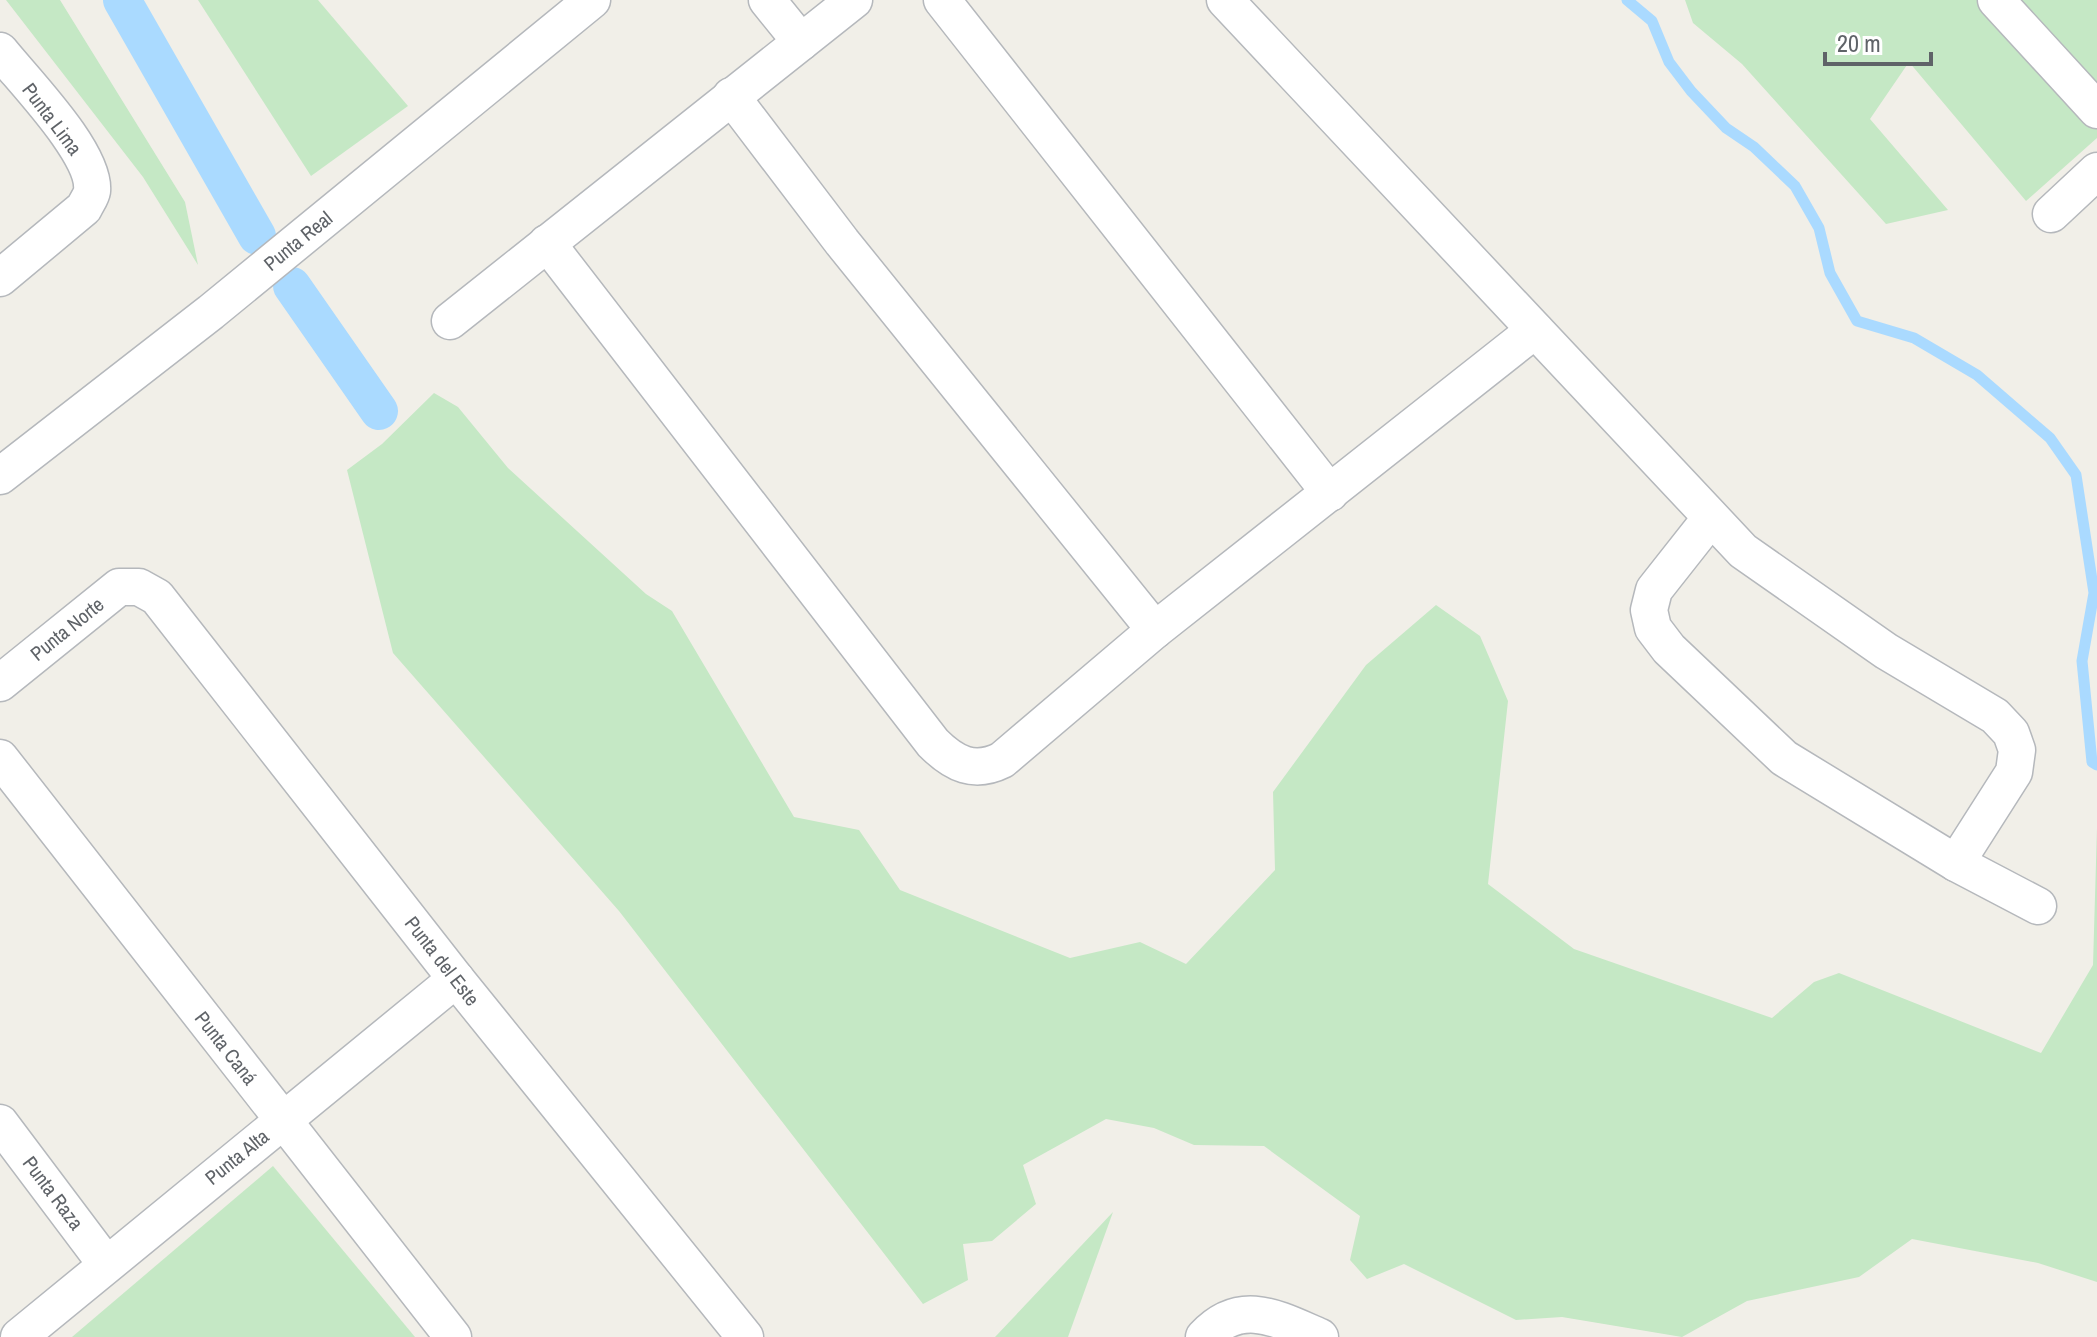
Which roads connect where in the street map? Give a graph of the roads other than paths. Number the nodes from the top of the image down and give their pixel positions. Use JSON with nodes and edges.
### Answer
{"nodes":[{"id":1,"x":592,"y":0,"type":"edge"},
{"id":2,"x":767,"y":0,"type":"edge"},
{"id":3,"x":854,"y":0,"type":"edge"},
{"id":4,"x":942,"y":0,"type":"edge"},
{"id":5,"x":1225,"y":0,"type":"edge"},
{"id":6,"x":1996,"y":0,"type":"edge"},
{"id":7,"x":801,"y":42,"type":"junction"},
{"id":8,"x":0,"y":51,"type":"edge"},
{"id":9,"x":731,"y":96,"type":"junction"},
{"id":10,"x":2097,"y":110,"type":"edge"},
{"id":11,"x":2097,"y":171,"type":"edge"},
{"id":12,"x":2051,"y":214,"type":"dead end"},
{"id":13,"x":547,"y":243,"type":"junction"},
{"id":14,"x":0,"y":278,"type":"edge"},
{"id":15,"x":450,"y":321,"type":"dead end"},
{"id":16,"x":1535,"y":330,"type":"junction"},
{"id":17,"x":0,"y":476,"type":"edge"},
{"id":18,"x":1330,"y":493,"type":"junction"},
{"id":19,"x":1710,"y":519,"type":"junction"},
{"id":20,"x":139,"y":587,"type":"joint"},
{"id":21,"x":1155,"y":630,"type":"junction"},
{"id":22,"x":0,"y":683,"type":"edge"},
{"id":23,"x":0,"y":758,"type":"edge"},
{"id":24,"x":1956,"y":863,"type":"junction"},
{"id":25,"x":2038,"y":906,"type":"dead end"},
{"id":26,"x":456,"y":979,"type":"junction"},
{"id":27,"x":282,"y":1120,"type":"junction"},
{"id":28,"x":0,"y":1123,"type":"edge"},
{"id":29,"x":106,"y":1264,"type":"junction"},
{"id":30,"x":19,"y":1337,"type":"edge"},
{"id":31,"x":453,"y":1337,"type":"edge"},
{"id":32,"x":745,"y":1337,"type":"edge"},
{"id":33,"x":1204,"y":1337,"type":"edge"},
{"id":34,"x":1320,"y":1337,"type":"edge"}],
"edges":[{"from":1,"to":17,"type":"street","name":"Punta Real"},
{"from":2,"to":7,"type":"street"},
{"from":3,"to":7,"type":"street"},
{"from":4,"to":18,"type":"street"},
{"from":5,"to":16,"type":"street"},
{"from":6,"to":10,"type":"street"},
{"from":7,"to":9,"type":"street"},
{"from":8,"to":14,"type":"street","name":"Punta Lima"},
{"from":9,"to":13,"type":"street"},
{"from":9,"to":21,"type":"street"},
{"from":11,"to":12,"type":"street"},
{"from":13,"to":15,"type":"street"},
{"from":13,"to":21,"type":"street"},
{"from":16,"to":18,"type":"street"},
{"from":16,"to":19,"type":"street"},
{"from":18,"to":21,"type":"street"},
{"from":19,"to":24,"type":"street"},
{"from":19,"to":24,"type":"street"},
{"from":20,"to":22,"type":"street","name":"Punta Norte"},
{"from":20,"to":26,"type":"street","name":"Punta del Este"},
{"from":23,"to":27,"type":"street","name":"Punta Caná"},
{"from":24,"to":25,"type":"street"},
{"from":26,"to":27,"type":"street","name":"Punta Alta"},
{"from":26,"to":32,"type":"street","name":"Punta del Este"},
{"from":27,"to":29,"type":"street","name":"Punta Alta"},
{"from":27,"to":31,"type":"street","name":"Punta Caná"},
{"from":28,"to":29,"type":"street","name":"Punta Raza"},
{"from":29,"to":30,"type":"street","name":"Punta Alta"},
{"from":33,"to":34,"type":"street"}]}
